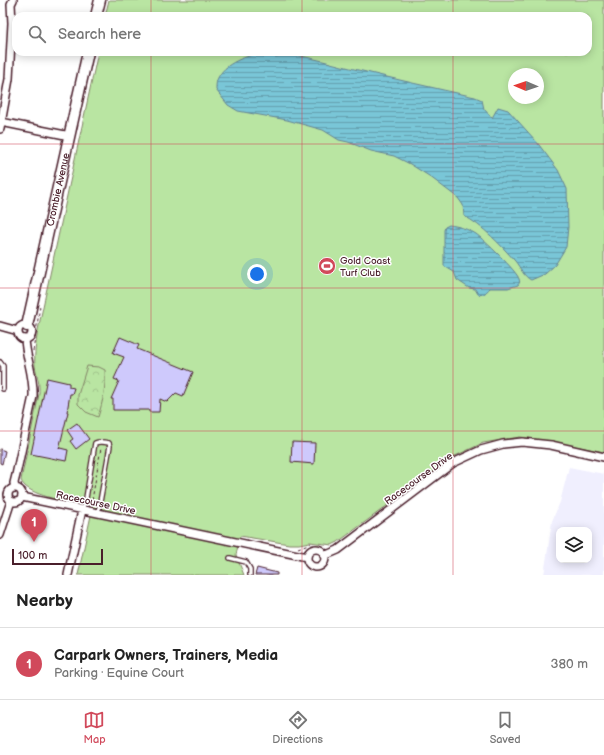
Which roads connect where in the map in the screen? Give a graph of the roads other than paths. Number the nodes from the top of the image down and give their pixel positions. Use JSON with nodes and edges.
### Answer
{"nodes":[{"id":1,"x":13,"y":0,"type":"edge"},
{"id":2,"x":100,"y":0,"type":"edge"},
{"id":3,"x":97,"y":12,"type":"edge"},
{"id":4,"x":87,"y":56,"type":"edge"},
{"id":5,"x":1,"y":125,"type":"edge"},
{"id":6,"x":70,"y":136,"type":"junction"},
{"id":7,"x":0,"y":326,"type":"edge"},
{"id":8,"x":23,"y":328,"type":"junction"},
{"id":9,"x":25,"y":339,"type":"junction"},
{"id":10,"x":0,"y":362,"type":"edge"},
{"id":11,"x":3,"y":389,"type":"dead end"},
{"id":12,"x":604,"y":457,"type":"edge"},
{"id":13,"x":15,"y":488,"type":"junction"},
{"id":14,"x":22,"y":497,"type":"junction"},
{"id":15,"x":11,"y":501,"type":"junction"},
{"id":16,"x":82,"y":510,"type":"junction"},
{"id":17,"x":98,"y":513,"type":"junction"},
{"id":18,"x":0,"y":535,"type":"edge"},
{"id":19,"x":324,"y":556,"type":"junction"},
{"id":20,"x":307,"y":557,"type":"junction"},
{"id":21,"x":230,"y":558,"type":"dead end"},
{"id":22,"x":313,"y":567,"type":"junction"},
{"id":23,"x":68,"y":575,"type":"edge"},
{"id":24,"x":250,"y":575,"type":"edge"},
{"id":25,"x":312,"y":575,"type":"edge"}],
"edges":[{"from":1,"to":5,"type":"street"},
{"from":2,"to":3,"type":"street"},
{"from":4,"to":6,"type":"street","name":"Crombie Avenue"},
{"from":5,"to":6,"type":"street"},
{"from":6,"to":8,"type":"street","name":"Crombie Avenue"},
{"from":7,"to":8,"type":"street"},
{"from":8,"to":9,"type":"street"},
{"from":8,"to":9,"type":"street"},
{"from":9,"to":13,"type":"street"},
{"from":10,"to":11,"type":"lane"},
{"from":12,"to":19,"type":"street","name":"Racecourse Drive"},
{"from":13,"to":14,"type":"street"},
{"from":13,"to":15,"type":"street"},
{"from":14,"to":15,"type":"street"},
{"from":14,"to":16,"type":"street","name":"Racecourse Drive"},
{"from":15,"to":18,"type":"street"},
{"from":16,"to":17,"type":"street","name":"Racecourse Drive"},
{"from":16,"to":17,"type":"lane"},
{"from":16,"to":23,"type":"street"},
{"from":17,"to":20,"type":"street","name":"Racecourse Drive"},
{"from":19,"to":20,"type":"street","name":"Racecourse Drive"},
{"from":19,"to":22,"type":"street","name":"Racecourse Drive"},
{"from":20,"to":22,"type":"street"},
{"from":21,"to":24,"type":"lane"},
{"from":22,"to":25,"type":"street"}]}
